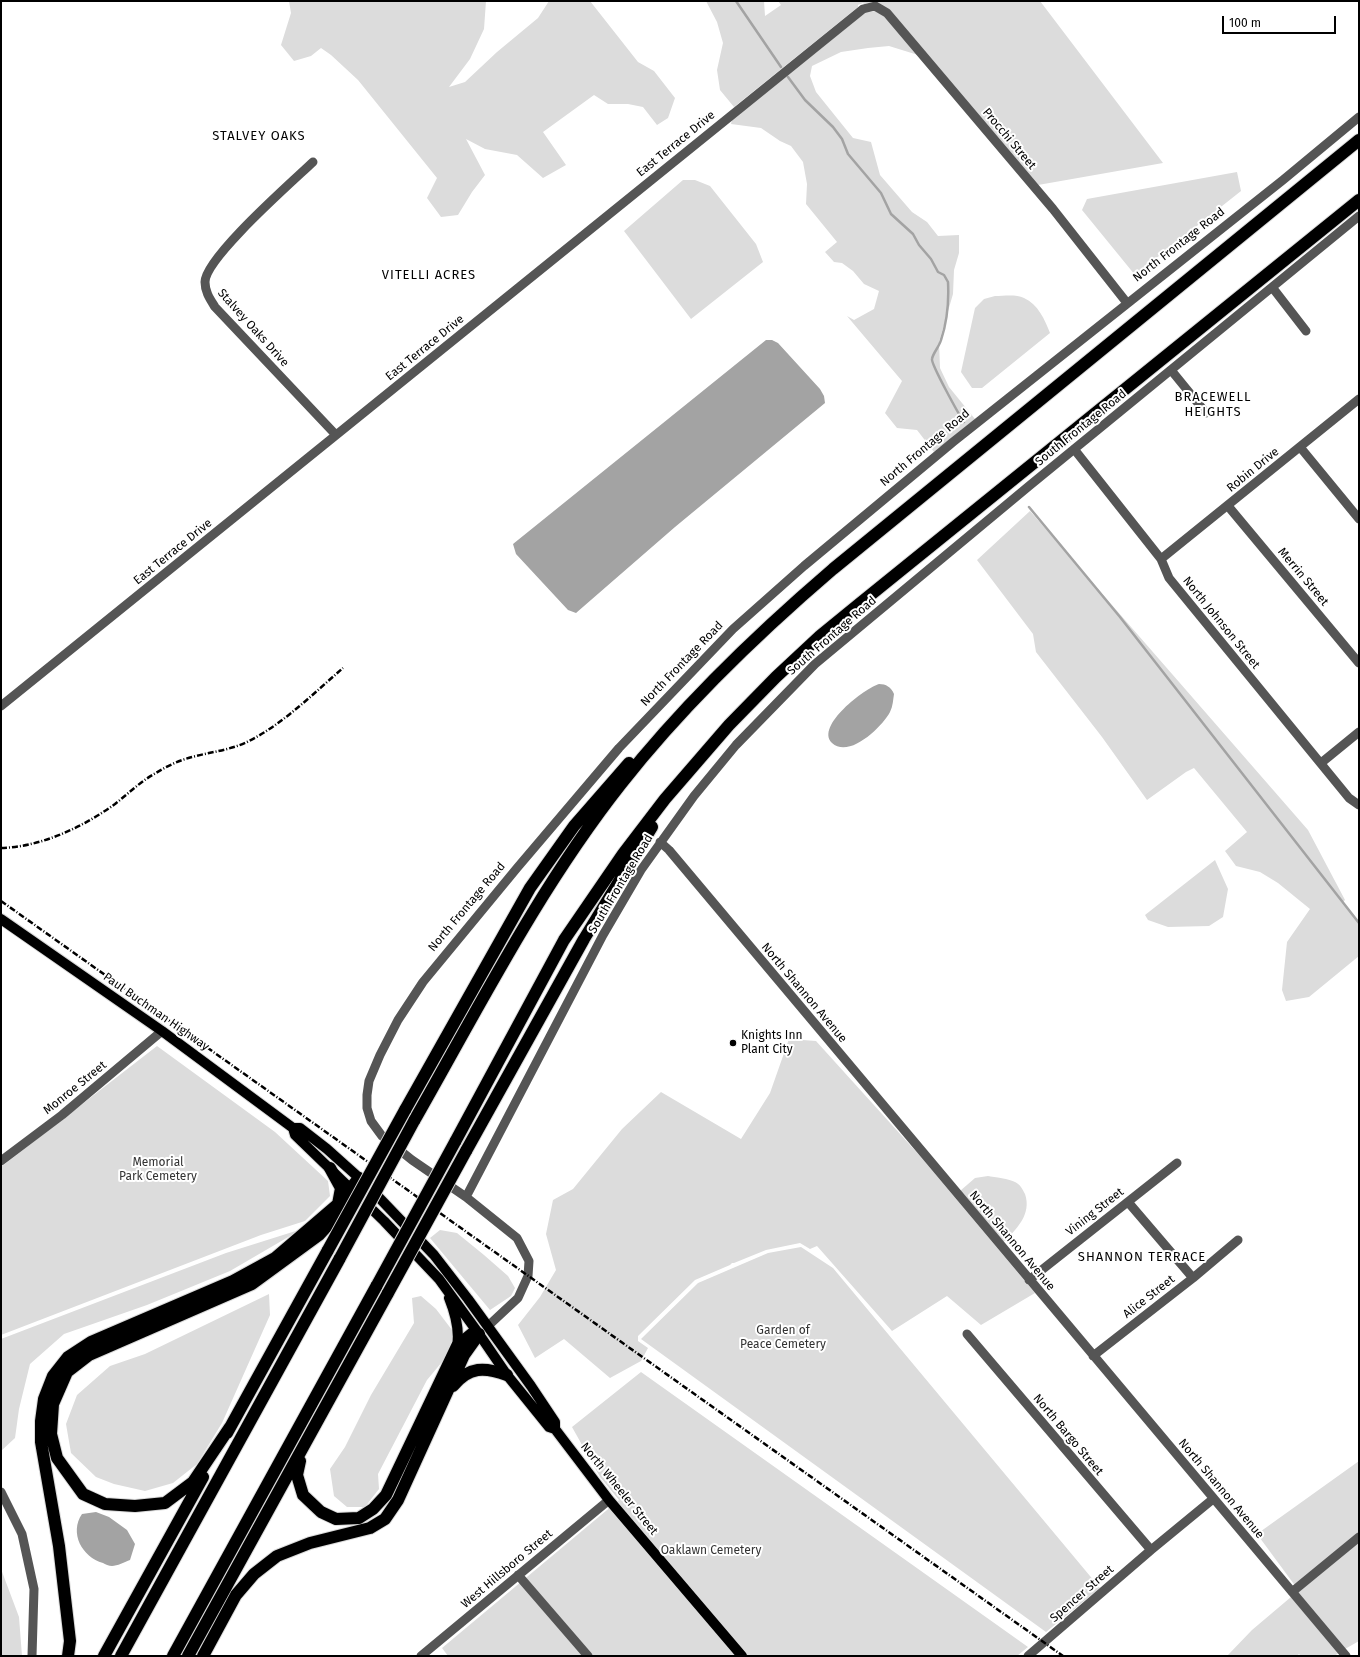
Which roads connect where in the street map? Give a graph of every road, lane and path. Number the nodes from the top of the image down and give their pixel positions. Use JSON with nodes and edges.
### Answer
{"nodes":[{"id":1,"x":874,"y":4,"type":"edge"},
{"id":2,"x":863,"y":8,"type":"joint"},
{"id":3,"x":1359,"y":117,"type":"edge"},
{"id":4,"x":1359,"y":139,"type":"edge"},
{"id":5,"x":313,"y":162,"type":"dead end"},
{"id":6,"x":1359,"y":200,"type":"edge"},
{"id":7,"x":1359,"y":216,"type":"edge"},
{"id":8,"x":1272,"y":287,"type":"junction"},
{"id":9,"x":1127,"y":303,"type":"junction"},
{"id":10,"x":1306,"y":331,"type":"dead end"},
{"id":11,"x":1171,"y":370,"type":"junction"},
{"id":12,"x":1359,"y":399,"type":"edge"},
{"id":13,"x":1206,"y":413,"type":"dead end"},
{"id":14,"x":336,"y":435,"type":"junction"},
{"id":15,"x":1300,"y":448,"type":"junction"},
{"id":16,"x":1074,"y":449,"type":"junction"},
{"id":17,"x":1228,"y":506,"type":"junction"},
{"id":18,"x":1359,"y":519,"type":"edge"},
{"id":19,"x":1162,"y":559,"type":"junction"},
{"id":20,"x":1359,"y":663,"type":"edge"},
{"id":21,"x":1,"y":706,"type":"edge"},
{"id":22,"x":677,"y":718,"type":"junction"},
{"id":23,"x":1359,"y":732,"type":"edge"},
{"id":24,"x":1321,"y":763,"type":"junction"},
{"id":25,"x":683,"y":777,"type":"junction"},
{"id":26,"x":1359,"y":805,"type":"edge"},
{"id":27,"x":660,"y":842,"type":"junction"},
{"id":28,"x":1,"y":919,"type":"edge"},
{"id":29,"x":162,"y":1031,"type":"junction"},
{"id":30,"x":293,"y":1128,"type":"junction"},
{"id":31,"x":1,"y":1161,"type":"edge"},
{"id":32,"x":1177,"y":1163,"type":"dead end"},
{"id":33,"x":330,"y":1168,"type":"junction"},
{"id":34,"x":362,"y":1181,"type":"junction"},
{"id":35,"x":354,"y":1191,"type":"junction"},
{"id":36,"x":466,"y":1197,"type":"junction"},
{"id":37,"x":1128,"y":1202,"type":"junction"},
{"id":38,"x":338,"y":1204,"type":"junction"},
{"id":39,"x":399,"y":1218,"type":"joint"},
{"id":40,"x":384,"y":1221,"type":"joint"},
{"id":41,"x":1238,"y":1240,"type":"dead end"},
{"id":42,"x":1193,"y":1278,"type":"junction"},
{"id":43,"x":1029,"y":1280,"type":"junction"},
{"id":44,"x":444,"y":1285,"type":"junction"},
{"id":45,"x":484,"y":1330,"type":"junction"},
{"id":46,"x":967,"y":1334,"type":"dead end"},
{"id":47,"x":457,"y":1346,"type":"junction"},
{"id":48,"x":1093,"y":1356,"type":"junction"},
{"id":49,"x":507,"y":1375,"type":"junction"},
{"id":50,"x":444,"y":1398,"type":"junction"},
{"id":51,"x":230,"y":1427,"type":"junction"},
{"id":52,"x":555,"y":1429,"type":"junction"},
{"id":53,"x":305,"y":1445,"type":"junction"},
{"id":54,"x":1,"y":1492,"type":"edge"},
{"id":55,"x":1213,"y":1499,"type":"junction"},
{"id":56,"x":609,"y":1500,"type":"junction"},
{"id":57,"x":1359,"y":1537,"type":"edge"},
{"id":58,"x":1151,"y":1550,"type":"junction"},
{"id":59,"x":518,"y":1575,"type":"junction"},
{"id":60,"x":1292,"y":1592,"type":"junction"},
{"id":61,"x":432,"y":1652,"type":"edge"},
{"id":62,"x":32,"y":1656,"type":"edge"},
{"id":63,"x":68,"y":1656,"type":"edge"},
{"id":64,"x":104,"y":1656,"type":"edge"},
{"id":65,"x":121,"y":1656,"type":"edge"},
{"id":66,"x":173,"y":1656,"type":"edge"},
{"id":67,"x":188,"y":1656,"type":"edge"},
{"id":68,"x":202,"y":1656,"type":"edge"},
{"id":69,"x":421,"y":1656,"type":"edge"},
{"id":70,"x":588,"y":1656,"type":"edge"},
{"id":71,"x":742,"y":1656,"type":"edge"},
{"id":72,"x":1028,"y":1656,"type":"edge"},
{"id":73,"x":1346,"y":1656,"type":"edge"}],
"edges":[{"from":1,"to":2,"type":"street","name":"Procchi Street"},
{"from":1,"to":9,"type":"street","name":"Procchi Street"},
{"from":2,"to":14,"type":"street","name":"East Terrace Drive"},
{"from":3,"to":9,"type":"street","name":"North Frontage Road"},
{"from":4,"to":22,"type":"highway"},
{"from":5,"to":14,"type":"street","name":"Stalvey Oaks Drive"},
{"from":6,"to":25,"type":"highway"},
{"from":7,"to":8,"type":"street","name":"South Frontage Road"},
{"from":8,"to":10,"type":"street"},
{"from":8,"to":11,"type":"street","name":"South Frontage Road"},
{"from":9,"to":36,"type":"street","name":"North Frontage Road"},
{"from":11,"to":13,"type":"street"},
{"from":11,"to":16,"type":"street","name":"South Frontage Road"},
{"from":12,"to":15,"type":"street","name":"Robin Drive"},
{"from":14,"to":21,"type":"street","name":"East Terrace Drive"},
{"from":15,"to":17,"type":"street","name":"Robin Drive"},
{"from":15,"to":18,"type":"street"},
{"from":16,"to":19,"type":"street","name":"North Johnson Street"},
{"from":16,"to":27,"type":"street","name":"South Frontage Road"},
{"from":17,"to":19,"type":"street","name":"Robin Drive"},
{"from":17,"to":20,"type":"street","name":"Merrin Street"},
{"from":19,"to":24,"type":"street","name":"North Johnson Street"},
{"from":22,"to":51,"type":"highway","bridge":true},
{"from":22,"to":65,"type":"highway","bridge":true},
{"from":23,"to":24,"type":"street"},
{"from":24,"to":26,"type":"street","name":"North Johnson Street"},
{"from":25,"to":53,"type":"highway","bridge":true},
{"from":25,"to":66,"type":"highway","bridge":true},
{"from":27,"to":36,"type":"street","name":"South Frontage Road"},
{"from":27,"to":43,"type":"street","name":"North Shannon Avenue"},
{"from":28,"to":29,"type":"main road","name":"Paul Buchman Highway"},
{"from":29,"to":30,"type":"main road","name":"Paul Buchman Highway"},
{"from":29,"to":31,"type":"street","name":"Monroe Street"},
{"from":30,"to":33,"type":"main road","name":"Paul Buchman Highway"},
{"from":30,"to":34,"type":"main road","name":"Paul Buchman Highway"},
{"from":32,"to":37,"type":"street","name":"Vining Street"},
{"from":33,"to":35,"type":"main road","name":"Paul Buchman Highway"},
{"from":33,"to":38,"type":"highway"},
{"from":34,"to":35,"type":"highway"},
{"from":34,"to":39,"type":"main road","name":"Paul Buchman Highway"},
{"from":35,"to":38,"type":"highway"},
{"from":35,"to":40,"type":"main road","name":"Paul Buchman Highway"},
{"from":35,"to":51,"type":"highway"},
{"from":36,"to":45,"type":"street","name":"North Frontage Road"},
{"from":37,"to":42,"type":"street"},
{"from":37,"to":43,"type":"street","name":"Vining Street"},
{"from":38,"to":63,"type":"highway"},
{"from":39,"to":45,"type":"main road","name":"North Wheeler Street"},
{"from":40,"to":44,"type":"main road","name":"North Wheeler Street"},
{"from":41,"to":42,"type":"street","name":"Alice Street"},
{"from":42,"to":48,"type":"street","name":"Alice Street"},
{"from":43,"to":48,"type":"street","name":"North Shannon Avenue"},
{"from":44,"to":45,"type":"main road","name":"North Wheeler Street"},
{"from":44,"to":47,"type":"main road"},
{"from":45,"to":47,"type":"highway"},
{"from":45,"to":49,"type":"main road","name":"North Wheeler Street"},
{"from":45,"to":50,"type":"highway"},
{"from":45,"to":52,"type":"main road","name":"North Wheeler Street"},
{"from":46,"to":58,"type":"street","name":"North Bargo Street"},
{"from":47,"to":53,"type":"highway"},
{"from":48,"to":55,"type":"street","name":"North Shannon Avenue"},
{"from":49,"to":50,"type":"highway"},
{"from":49,"to":52,"type":"main road","name":"North Wheeler Street"},
{"from":50,"to":68,"type":"highway"},
{"from":51,"to":64,"type":"highway"},
{"from":52,"to":56,"type":"main road","name":"North Wheeler Street"},
{"from":53,"to":67,"type":"highway"},
{"from":54,"to":62,"type":"street"},
{"from":55,"to":58,"type":"street","name":"Spencer Street"},
{"from":55,"to":60,"type":"street","name":"North Shannon Avenue"},
{"from":56,"to":59,"type":"street","name":"West Hillsboro Street"},
{"from":56,"to":71,"type":"main road","name":"North Wheeler Street"},
{"from":57,"to":60,"type":"street"},
{"from":58,"to":72,"type":"street","name":"Spencer Street"},
{"from":59,"to":61,"type":"street","name":"West Hillsboro Street"},
{"from":59,"to":70,"type":"street"},
{"from":60,"to":73,"type":"street","name":"North Shannon Avenue"},
{"from":61,"to":69,"type":"street","name":"West Hillsboro Street"}]}
